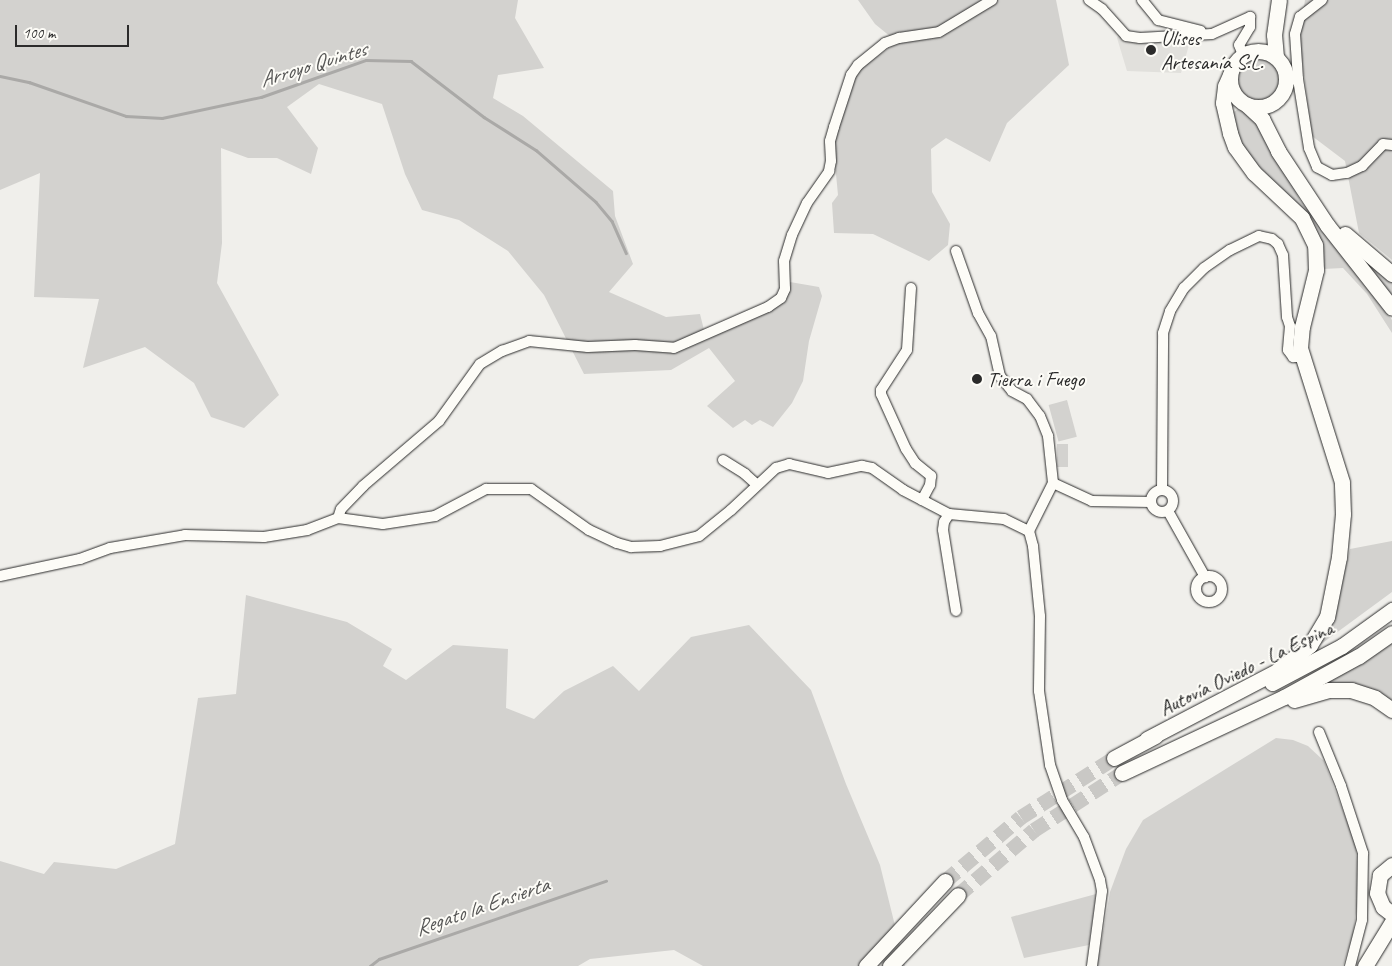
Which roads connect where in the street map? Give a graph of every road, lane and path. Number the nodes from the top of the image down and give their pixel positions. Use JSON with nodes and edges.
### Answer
{"nodes":[{"id":1,"x":992,"y":0,"type":"edge"},
{"id":2,"x":1089,"y":0,"type":"edge"},
{"id":3,"x":1142,"y":0,"type":"edge"},
{"id":4,"x":1322,"y":0,"type":"edge"},
{"id":5,"x":1277,"y":6,"type":"edge"},
{"id":6,"x":1212,"y":34,"type":"junction"},
{"id":7,"x":1249,"y":53,"type":"junction"},
{"id":8,"x":1276,"y":57,"type":"junction"},
{"id":9,"x":1230,"y":75,"type":"junction"},
{"id":10,"x":1293,"y":79,"type":"junction"},
{"id":11,"x":1274,"y":102,"type":"junction"},
{"id":12,"x":1244,"y":103,"type":"junction"},
{"id":13,"x":1226,"y":117,"type":"junction"},
{"id":14,"x":1273,"y":140,"type":"junction"},
{"id":15,"x":1392,"y":145,"type":"edge"},
{"id":16,"x":1308,"y":197,"type":"junction"},
{"id":17,"x":956,"y":250,"type":"dead end"},
{"id":18,"x":1392,"y":274,"type":"edge"},
{"id":19,"x":911,"y":288,"type":"dead end"},
{"id":20,"x":1392,"y":308,"type":"edge"},
{"id":21,"x":1302,"y":357,"type":"junction"},
{"id":22,"x":723,"y":460,"type":"dead end"},
{"id":23,"x":1053,"y":483,"type":"junction"},
{"id":24,"x":756,"y":484,"type":"junction"},
{"id":25,"x":1162,"y":490,"type":"junction"},
{"id":26,"x":922,"y":500,"type":"junction"},
{"id":27,"x":1151,"y":502,"type":"junction"},
{"id":28,"x":1168,"y":511,"type":"junction"},
{"id":29,"x":949,"y":514,"type":"junction"},
{"id":30,"x":338,"y":518,"type":"junction"},
{"id":31,"x":1029,"y":531,"type":"junction"},
{"id":32,"x":0,"y":576,"type":"edge"},
{"id":33,"x":1205,"y":577,"type":"dead end"},
{"id":34,"x":1392,"y":610,"type":"edge"},
{"id":35,"x":956,"y":611,"type":"dead end"},
{"id":36,"x":1392,"y":633,"type":"edge"},
{"id":37,"x":1392,"y":710,"type":"edge"},
{"id":38,"x":1319,"y":732,"type":"dead end"},
{"id":39,"x":1199,"y":736,"type":"junction"},
{"id":40,"x":1147,"y":739,"type":"junction"},
{"id":41,"x":1114,"y":758,"type":"tunnel mouth"},
{"id":42,"x":1122,"y":773,"type":"tunnel mouth"},
{"id":43,"x":1390,"y":865,"type":"edge"},
{"id":44,"x":945,"y":881,"type":"tunnel mouth"},
{"id":45,"x":958,"y":895,"type":"tunnel mouth"},
{"id":46,"x":1387,"y":910,"type":"edge"},
{"id":47,"x":1392,"y":922,"type":"edge"},
{"id":48,"x":1379,"y":941,"type":"junction"},
{"id":49,"x":866,"y":966,"type":"edge"},
{"id":50,"x":890,"y":966,"type":"edge"},
{"id":51,"x":1092,"y":966,"type":"edge"},
{"id":52,"x":1350,"y":966,"type":"edge"},
{"id":53,"x":1365,"y":966,"type":"edge"}],
"edges":[{"from":1,"to":30,"type":"street"},
{"from":2,"to":6,"type":"street"},
{"from":3,"to":6,"type":"street"},
{"from":4,"to":10,"type":"street"},
{"from":5,"to":7,"type":"highway"},
{"from":5,"to":8,"type":"highway"},
{"from":6,"to":7,"type":"street"},
{"from":7,"to":8,"type":"highway"},
{"from":7,"to":9,"type":"highway"},
{"from":8,"to":10,"type":"highway"},
{"from":9,"to":12,"type":"highway"},
{"from":9,"to":13,"type":"highway"},
{"from":10,"to":11,"type":"highway"},
{"from":10,"to":15,"type":"street"},
{"from":11,"to":12,"type":"highway"},
{"from":11,"to":14,"type":"highway"},
{"from":12,"to":13,"type":"highway"},
{"from":12,"to":14,"type":"highway"},
{"from":13,"to":21,"type":"highway"},
{"from":14,"to":16,"type":"highway"},
{"from":16,"to":18,"type":"highway"},
{"from":16,"to":20,"type":"highway"},
{"from":17,"to":23,"type":"street"},
{"from":19,"to":26,"type":"street"},
{"from":21,"to":25,"type":"street"},
{"from":21,"to":40,"type":"highway"},
{"from":22,"to":24,"type":"street"},
{"from":23,"to":27,"type":"street"},
{"from":23,"to":31,"type":"street"},
{"from":24,"to":26,"type":"street"},
{"from":24,"to":30,"type":"street"},
{"from":25,"to":27,"type":"street"},
{"from":25,"to":28,"type":"street"},
{"from":26,"to":29,"type":"street"},
{"from":27,"to":28,"type":"street"},
{"from":28,"to":33,"type":"street"},
{"from":29,"to":31,"type":"street"},
{"from":29,"to":35,"type":"street"},
{"from":30,"to":32,"type":"street"},
{"from":31,"to":51,"type":"street"},
{"from":34,"to":40,"type":"highway","name":"Autovía Oviedo - La Espina"},
{"from":36,"to":39,"type":"highway","name":"Autovía Oviedo - La Espina"},
{"from":37,"to":39,"type":"highway"},
{"from":38,"to":52,"type":"street"},
{"from":39,"to":42,"type":"highway","name":"Autovía Oviedo - La Espina"},
{"from":40,"to":41,"type":"highway","name":"Autovía Oviedo - La Espina"},
{"from":43,"to":46,"type":"highway"},
{"from":44,"to":49,"type":"highway"},
{"from":45,"to":50,"type":"highway"},
{"from":46,"to":48,"type":"highway"},
{"from":47,"to":48,"type":"highway"},
{"from":48,"to":53,"type":"highway"}]}
